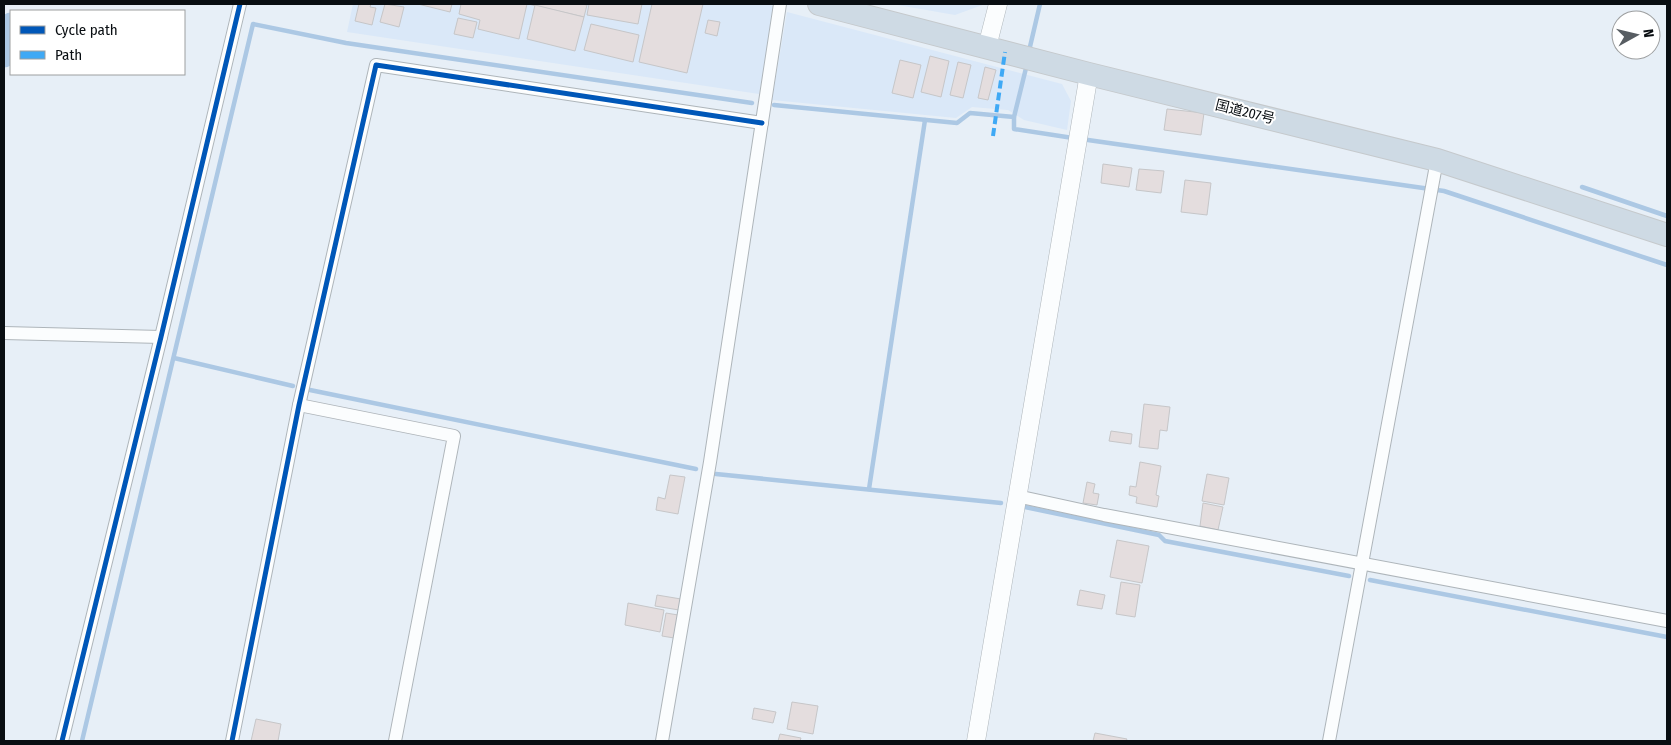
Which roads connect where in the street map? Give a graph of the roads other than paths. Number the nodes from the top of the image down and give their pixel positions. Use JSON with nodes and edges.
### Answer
{"nodes":[{"id":1,"x":240,"y":4,"type":"edge"},
{"id":2,"x":780,"y":4,"type":"edge"},
{"id":3,"x":820,"y":4,"type":"edge"},
{"id":4,"x":998,"y":4,"type":"edge"},
{"id":5,"x":987,"y":47,"type":"junction"},
{"id":6,"x":1089,"y":74,"type":"junction"},
{"id":7,"x":762,"y":123,"type":"junction"},
{"id":8,"x":1437,"y":160,"type":"junction"},
{"id":9,"x":1667,"y":235,"type":"edge"},
{"id":10,"x":4,"y":333,"type":"edge"},
{"id":11,"x":161,"y":337,"type":"junction"},
{"id":12,"x":299,"y":405,"type":"junction"},
{"id":13,"x":1017,"y":496,"type":"junction"},
{"id":14,"x":1363,"y":564,"type":"junction"},
{"id":15,"x":1667,"y":621,"type":"edge"},
{"id":16,"x":62,"y":741,"type":"edge"},
{"id":17,"x":232,"y":741,"type":"edge"},
{"id":18,"x":395,"y":741,"type":"edge"},
{"id":19,"x":662,"y":741,"type":"edge"},
{"id":20,"x":976,"y":741,"type":"edge"},
{"id":21,"x":1330,"y":741,"type":"edge"}],
"edges":[{"from":1,"to":11,"type":"street"},
{"from":2,"to":7,"type":"street"},
{"from":3,"to":5,"type":"highway","name":"国道207号"},
{"from":4,"to":5,"type":"street"},
{"from":5,"to":6,"type":"highway","name":"国道207号"},
{"from":6,"to":8,"type":"highway","name":"国道207号"},
{"from":6,"to":13,"type":"street"},
{"from":7,"to":12,"type":"street"},
{"from":7,"to":19,"type":"street"},
{"from":8,"to":9,"type":"highway","name":"国道207号"},
{"from":8,"to":14,"type":"street"},
{"from":10,"to":11,"type":"street"},
{"from":11,"to":16,"type":"street"},
{"from":12,"to":17,"type":"street"},
{"from":12,"to":18,"type":"street"},
{"from":13,"to":14,"type":"street"},
{"from":13,"to":20,"type":"street"},
{"from":14,"to":15,"type":"street"},
{"from":14,"to":21,"type":"street"}]}
